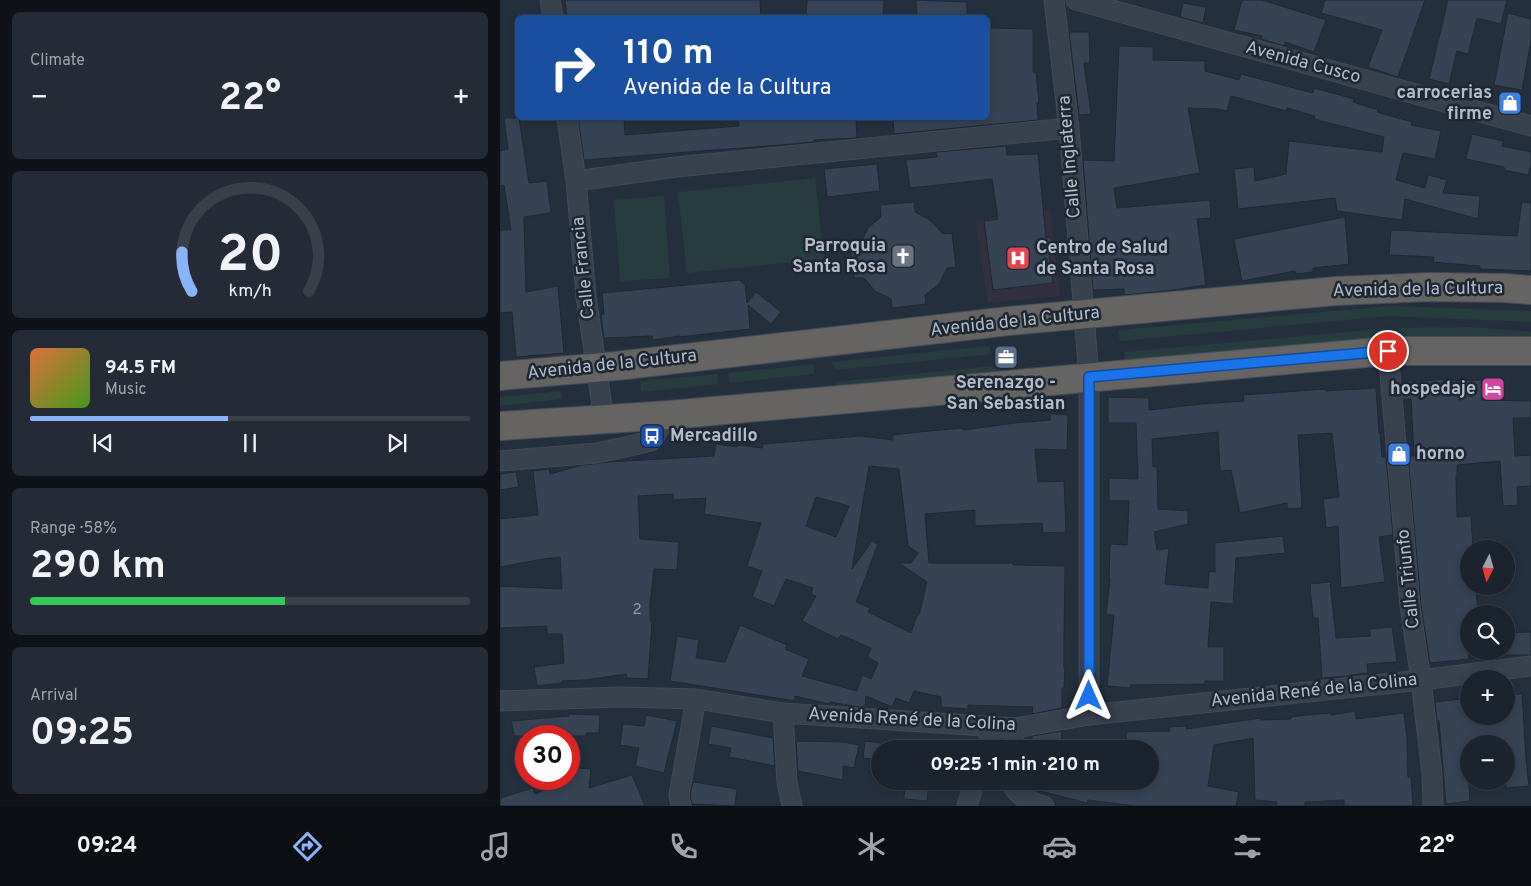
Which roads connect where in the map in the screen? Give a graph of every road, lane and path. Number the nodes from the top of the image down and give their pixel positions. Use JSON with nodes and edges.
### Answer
{"nodes":[{"id":1,"x":550,"y":0,"type":"edge"},
{"id":2,"x":1054,"y":0,"type":"edge"},
{"id":3,"x":1076,"y":0,"type":"edge"},
{"id":4,"x":552,"y":15,"type":"edge"},
{"id":5,"x":567,"y":120,"type":"edge"},
{"id":6,"x":1531,"y":126,"type":"edge"},
{"id":7,"x":1069,"y":128,"type":"junction"},
{"id":8,"x":576,"y":181,"type":"junction"},
{"id":9,"x":1531,"y":290,"type":"edge"},
{"id":10,"x":1084,"y":314,"type":"junction"},
{"id":11,"x":1388,"y":351,"type":"junction"},
{"id":12,"x":1531,"y":351,"type":"edge"},
{"id":13,"x":597,"y":367,"type":"junction"},
{"id":14,"x":500,"y":376,"type":"edge"},
{"id":15,"x":1089,"y":377,"type":"junction"},
{"id":16,"x":669,"y":415,"type":"junction"},
{"id":17,"x":602,"y":419,"type":"junction"},
{"id":18,"x":500,"y":426,"type":"edge"},
{"id":19,"x":500,"y":461,"type":"edge"},
{"id":20,"x":1531,"y":666,"type":"edge"},
{"id":21,"x":1422,"y":680,"type":"junction"},
{"id":22,"x":696,"y":699,"type":"junction"},
{"id":23,"x":500,"y":701,"type":"edge"},
{"id":24,"x":783,"y":713,"type":"junction"},
{"id":25,"x":1089,"y":716,"type":"junction"},
{"id":26,"x":993,"y":727,"type":"junction"},
{"id":27,"x":1015,"y":728,"type":"junction"},
{"id":28,"x":989,"y":740,"type":"edge"},
{"id":29,"x":1013,"y":740,"type":"edge"},
{"id":30,"x":972,"y":790,"type":"edge"},
{"id":31,"x":1015,"y":790,"type":"edge"},
{"id":32,"x":681,"y":806,"type":"edge"},
{"id":33,"x":792,"y":806,"type":"edge"},
{"id":34,"x":967,"y":806,"type":"edge"},
{"id":35,"x":1044,"y":806,"type":"edge"},
{"id":36,"x":1433,"y":806,"type":"edge"}],
"edges":[{"from":1,"to":4,"type":"street"},
{"from":2,"to":7,"type":"street","name":"Calle Inglaterra"},
{"from":3,"to":6,"type":"street","name":"Avenida Cusco"},
{"from":5,"to":8,"type":"street","name":"Calle Francia"},
{"from":7,"to":8,"type":"street"},
{"from":7,"to":10,"type":"street","name":"Calle Inglaterra"},
{"from":8,"to":13,"type":"street","name":"Calle Francia"},
{"from":9,"to":10,"type":"highway","name":"Avenida de la Cultura"},
{"from":10,"to":13,"type":"highway","name":"Avenida de la Cultura"},
{"from":10,"to":15,"type":"street","name":"Calle Inglaterra"},
{"from":11,"to":12,"type":"highway"},
{"from":11,"to":15,"type":"highway"},
{"from":11,"to":21,"type":"street","name":"Calle Triunfo"},
{"from":13,"to":14,"type":"highway","name":"Avenida de la Cultura"},
{"from":13,"to":17,"type":"street","name":"Calle Francia"},
{"from":15,"to":16,"type":"highway"},
{"from":15,"to":25,"type":"street","name":"Calle Inglaterra"},
{"from":16,"to":17,"type":"highway"},
{"from":16,"to":19,"type":"street"},
{"from":17,"to":18,"type":"highway"},
{"from":20,"to":21,"type":"street","name":"Avenida René de la Colina"},
{"from":21,"to":25,"type":"street","name":"Avenida René de la Colina"},
{"from":21,"to":36,"type":"street","name":"Calle Triunfo"},
{"from":22,"to":23,"type":"street","name":"Avenida René de la Colina"},
{"from":22,"to":24,"type":"street","name":"Avenida René de la Colina"},
{"from":22,"to":32,"type":"street"},
{"from":24,"to":26,"type":"street","name":"Avenida René de la Colina"},
{"from":24,"to":33,"type":"street"},
{"from":25,"to":27,"type":"street","name":"Avenida René de la Colina"},
{"from":26,"to":27,"type":"street","name":"Avenida René de la Colina"},
{"from":26,"to":28,"type":"street"},
{"from":27,"to":29,"type":"street"},
{"from":30,"to":34,"type":"street"},
{"from":31,"to":35,"type":"street"}]}
